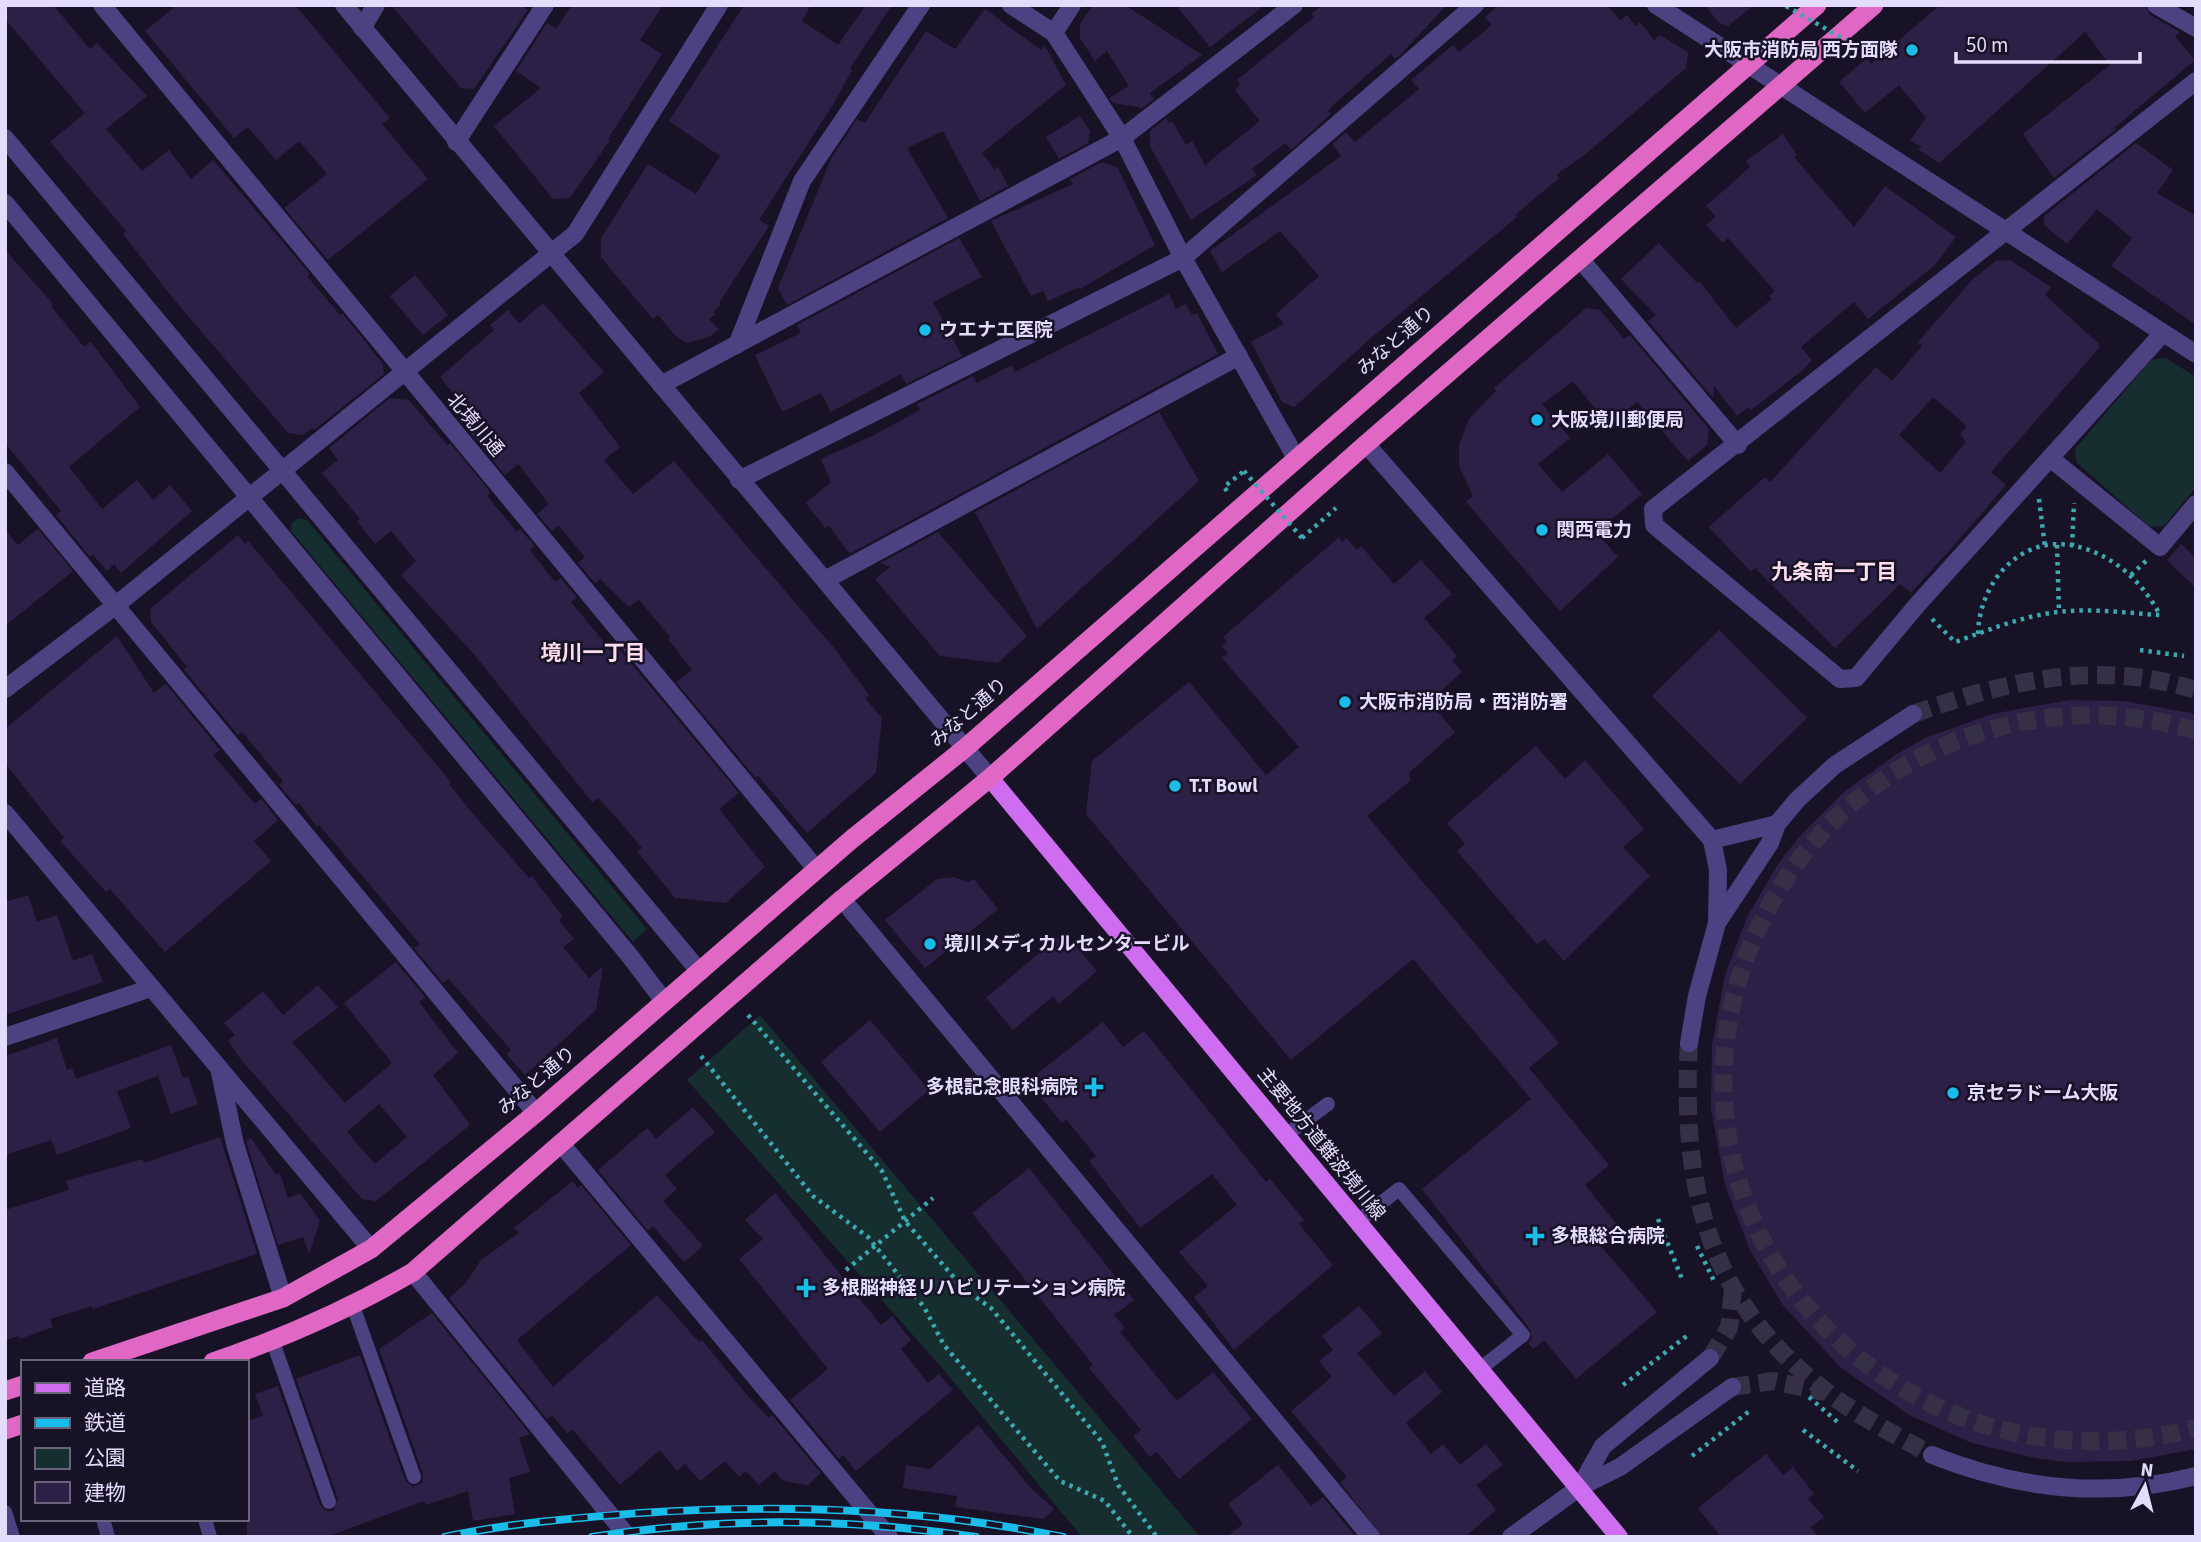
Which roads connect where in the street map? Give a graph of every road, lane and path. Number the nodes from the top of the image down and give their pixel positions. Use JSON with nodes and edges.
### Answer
{"nodes":[{"id":1,"x":102,"y":5,"type":"edge"},
{"id":2,"x":344,"y":5,"type":"edge"},
{"id":3,"x":376,"y":5,"type":"edge"},
{"id":4,"x":545,"y":5,"type":"edge"},
{"id":5,"x":719,"y":5,"type":"edge"},
{"id":6,"x":920,"y":5,"type":"edge"},
{"id":7,"x":1011,"y":5,"type":"edge"},
{"id":8,"x":1072,"y":5,"type":"edge"},
{"id":9,"x":1294,"y":5,"type":"edge"},
{"id":10,"x":1475,"y":5,"type":"edge"},
{"id":11,"x":1656,"y":5,"type":"edge"},
{"id":12,"x":1816,"y":5,"type":"edge"},
{"id":13,"x":1874,"y":5,"type":"edge"},
{"id":14,"x":2156,"y":5,"type":"edge"},
{"id":15,"x":1786,"y":6,"type":"edge"},
{"id":16,"x":362,"y":28,"type":"junction"},
{"id":17,"x":2196,"y":28,"type":"edge"},
{"id":18,"x":1054,"y":33,"type":"junction"},
{"id":19,"x":1856,"y":46,"type":"dead end"},
{"id":20,"x":1748,"y":65,"type":"junction"},
{"id":21,"x":2196,"y":81,"type":"edge"},
{"id":22,"x":1781,"y":87,"type":"junction"},
{"id":23,"x":5,"y":138,"type":"edge"},
{"id":24,"x":1122,"y":138,"type":"junction"},
{"id":25,"x":457,"y":142,"type":"junction"},
{"id":26,"x":5,"y":204,"type":"edge"},
{"id":27,"x":2006,"y":231,"type":"junction"},
{"id":28,"x":552,"y":255,"type":"junction"},
{"id":29,"x":1183,"y":258,"type":"junction"},
{"id":30,"x":1581,"y":260,"type":"junction"},
{"id":31,"x":2163,"y":333,"type":"junction"},
{"id":32,"x":737,"y":345,"type":"junction"},
{"id":33,"x":2196,"y":354,"type":"edge"},
{"id":34,"x":1239,"y":356,"type":"junction"},
{"id":35,"x":405,"y":373,"type":"junction"},
{"id":36,"x":660,"y":385,"type":"junction"},
{"id":37,"x":1366,"y":444,"type":"junction"},
{"id":38,"x":1738,"y":445,"type":"junction"},
{"id":39,"x":1296,"y":458,"type":"junction"},
{"id":40,"x":2050,"y":458,"type":"junction"},
{"id":41,"x":5,"y":472,"type":"edge"},
{"id":42,"x":281,"y":473,"type":"junction"},
{"id":43,"x":2036,"y":474,"type":"junction"},
{"id":44,"x":2074,"y":478,"type":"junction"},
{"id":45,"x":740,"y":480,"type":"junction"},
{"id":46,"x":1224,"y":487,"type":"dead end"},
{"id":47,"x":249,"y":496,"type":"junction"},
{"id":48,"x":2196,"y":504,"type":"edge"},
{"id":49,"x":1336,"y":508,"type":"dead end"},
{"id":50,"x":2057,"y":545,"type":"junction"},
{"id":51,"x":2072,"y":546,"type":"junction"},
{"id":52,"x":2045,"y":547,"type":"junction"},
{"id":53,"x":825,"y":580,"type":"junction"},
{"id":54,"x":116,"y":605,"type":"junction"},
{"id":55,"x":1917,"y":605,"type":"junction"},
{"id":56,"x":2059,"y":612,"type":"junction"},
{"id":57,"x":1978,"y":634,"type":"junction"},
{"id":58,"x":2140,"y":650,"type":"dead end"},
{"id":59,"x":2184,"y":656,"type":"dead end"},
{"id":60,"x":5,"y":689,"type":"edge"},
{"id":61,"x":1913,"y":714,"type":"tunnel mouth"},
{"id":62,"x":964,"y":749,"type":"junction"},
{"id":63,"x":990,"y":778,"type":"junction"},
{"id":64,"x":5,"y":813,"type":"edge"},
{"id":65,"x":1777,"y":824,"type":"junction"},
{"id":66,"x":1712,"y":840,"type":"junction"},
{"id":67,"x":817,"y":870,"type":"junction"},
{"id":68,"x":842,"y":899,"type":"junction"},
{"id":69,"x":1717,"y":923,"type":"junction"},
{"id":70,"x":700,"y":972,"type":"junction"},
{"id":71,"x":152,"y":989,"type":"junction"},
{"id":72,"x":664,"y":1001,"type":"junction"},
{"id":73,"x":748,"y":1015,"type":"dead end"},
{"id":74,"x":5,"y":1037,"type":"edge"},
{"id":75,"x":1689,"y":1043,"type":"tunnel mouth"},
{"id":76,"x":701,"y":1056,"type":"dead end"},
{"id":77,"x":219,"y":1069,"type":"junction"},
{"id":78,"x":1328,"y":1104,"type":"dead end"},
{"id":79,"x":536,"y":1113,"type":"junction"},
{"id":80,"x":1286,"y":1135,"type":"junction"},
{"id":81,"x":562,"y":1145,"type":"junction"},
{"id":82,"x":933,"y":1198,"type":"dead end"},
{"id":83,"x":1658,"y":1219,"type":"dead end"},
{"id":84,"x":905,"y":1221,"type":"junction"},
{"id":85,"x":1357,"y":1222,"type":"junction"},
{"id":86,"x":876,"y":1246,"type":"junction"},
{"id":87,"x":1697,"y":1246,"type":"dead end"},
{"id":88,"x":371,"y":1249,"type":"junction"},
{"id":89,"x":846,"y":1270,"type":"dead end"},
{"id":90,"x":413,"y":1272,"type":"junction"},
{"id":91,"x":1682,"y":1279,"type":"dead end"},
{"id":92,"x":1715,"y":1283,"type":"dead end"},
{"id":93,"x":283,"y":1298,"type":"junction"},
{"id":94,"x":354,"y":1306,"type":"junction"},
{"id":95,"x":1688,"y":1335,"type":"dead end"},
{"id":96,"x":273,"y":1342,"type":"junction"},
{"id":97,"x":1710,"y":1358,"type":"tunnel mouth"},
{"id":98,"x":98,"y":1360,"type":"edge"},
{"id":99,"x":219,"y":1360,"type":"edge"},
{"id":100,"x":1480,"y":1369,"type":"junction"},
{"id":101,"x":1623,"y":1385,"type":"dead end"},
{"id":102,"x":1732,"y":1387,"type":"tunnel mouth"},
{"id":103,"x":1809,"y":1397,"type":"dead end"},
{"id":104,"x":1752,"y":1409,"type":"dead end"},
{"id":105,"x":1841,"y":1425,"type":"dead end"},
{"id":106,"x":1803,"y":1430,"type":"dead end"},
{"id":107,"x":1932,"y":1455,"type":"tunnel mouth"},
{"id":108,"x":1692,"y":1456,"type":"dead end"},
{"id":109,"x":1858,"y":1471,"type":"dead end"},
{"id":110,"x":2196,"y":1476,"type":"edge"},
{"id":111,"x":414,"y":1477,"type":"dead end"},
{"id":112,"x":1580,"y":1487,"type":"junction"},
{"id":113,"x":329,"y":1502,"type":"dead end"},
{"id":114,"x":5,"y":1513,"type":"edge"},
{"id":115,"x":13,"y":1537,"type":"edge"},
{"id":116,"x":628,"y":1537,"type":"edge"},
{"id":117,"x":889,"y":1537,"type":"edge"},
{"id":118,"x":1133,"y":1537,"type":"edge"},
{"id":119,"x":1157,"y":1537,"type":"edge"},
{"id":120,"x":1371,"y":1537,"type":"edge"},
{"id":121,"x":1511,"y":1537,"type":"edge"},
{"id":122,"x":1619,"y":1537,"type":"edge"}],
"edges":[{"from":1,"to":35,"type":"street","name":"北境川通"},
{"from":2,"to":16,"type":"street"},
{"from":3,"to":16,"type":"street"},
{"from":4,"to":25,"type":"street"},
{"from":5,"to":28,"type":"street"},
{"from":6,"to":32,"type":"street"},
{"from":7,"to":18,"type":"street"},
{"from":8,"to":18,"type":"street"},
{"from":9,"to":24,"type":"street"},
{"from":10,"to":29,"type":"street"},
{"from":11,"to":20,"type":"street"},
{"from":12,"to":20,"type":"highway","name":"みなと通り"},
{"from":13,"to":22,"type":"highway"},
{"from":14,"to":17,"type":"street"},
{"from":15,"to":19,"type":"path","bridge":true},
{"from":16,"to":25,"type":"street"},
{"from":18,"to":24,"type":"street"},
{"from":20,"to":22,"type":"street"},
{"from":20,"to":39,"type":"highway","name":"みなと通り"},
{"from":21,"to":27,"type":"street"},
{"from":22,"to":27,"type":"street"},
{"from":22,"to":30,"type":"highway"},
{"from":23,"to":42,"type":"street"},
{"from":24,"to":29,"type":"street"},
{"from":24,"to":32,"type":"street"},
{"from":25,"to":28,"type":"street"},
{"from":26,"to":47,"type":"street"},
{"from":27,"to":31,"type":"street"},
{"from":27,"to":38,"type":"street"},
{"from":28,"to":35,"type":"street"},
{"from":28,"to":36,"type":"street"},
{"from":29,"to":34,"type":"street"},
{"from":29,"to":45,"type":"street"},
{"from":30,"to":37,"type":"highway"},
{"from":30,"to":38,"type":"street"},
{"from":31,"to":33,"type":"street"},
{"from":31,"to":40,"type":"street"},
{"from":32,"to":36,"type":"street"},
{"from":34,"to":39,"type":"street"},
{"from":34,"to":53,"type":"street"},
{"from":35,"to":42,"type":"street"},
{"from":35,"to":67,"type":"street","name":"北境川通"},
{"from":36,"to":45,"type":"street"},
{"from":37,"to":63,"type":"highway"},
{"from":37,"to":66,"type":"street"},
{"from":38,"to":55,"type":"street"},
{"from":39,"to":62,"type":"highway","name":"みなと通り"},
{"from":40,"to":43,"type":"street"},
{"from":40,"to":44,"type":"street"},
{"from":41,"to":54,"type":"street"},
{"from":42,"to":47,"type":"street"},
{"from":42,"to":70,"type":"street"},
{"from":43,"to":52,"type":"path"},
{"from":43,"to":55,"type":"street"},
{"from":44,"to":48,"type":"street"},
{"from":44,"to":51,"type":"path"},
{"from":45,"to":53,"type":"street"},
{"from":46,"to":49,"type":"path","bridge":true},
{"from":47,"to":54,"type":"street"},
{"from":47,"to":72,"type":"street"},
{"from":50,"to":51,"type":"path"},
{"from":50,"to":52,"type":"path"},
{"from":50,"to":56,"type":"path"},
{"from":51,"to":56,"type":"path"},
{"from":52,"to":57,"type":"path"},
{"from":53,"to":62,"type":"street"},
{"from":54,"to":60,"type":"street"},
{"from":54,"to":79,"type":"street"},
{"from":55,"to":57,"type":"path"},
{"from":56,"to":57,"type":"path"},
{"from":58,"to":59,"type":"path"},
{"from":61,"to":65,"type":"street"},
{"from":62,"to":63,"type":"street"},
{"from":62,"to":67,"type":"highway","name":"みなと通り"},
{"from":63,"to":68,"type":"highway"},
{"from":63,"to":80,"type":"main road","name":"主要地方道難波境川線"},
{"from":64,"to":71,"type":"street"},
{"from":65,"to":66,"type":"street"},
{"from":65,"to":69,"type":"street"},
{"from":66,"to":69,"type":"street"},
{"from":67,"to":70,"type":"highway","name":"みなと通り"},
{"from":68,"to":81,"type":"highway"},
{"from":68,"to":120,"type":"street"},
{"from":69,"to":75,"type":"street"},
{"from":70,"to":72,"type":"highway","name":"みなと通り"},
{"from":71,"to":74,"type":"street"},
{"from":71,"to":77,"type":"street"},
{"from":72,"to":79,"type":"highway","name":"みなと通り"},
{"from":73,"to":84,"type":"path"},
{"from":76,"to":86,"type":"path"},
{"from":77,"to":88,"type":"street"},
{"from":77,"to":93,"type":"street"},
{"from":78,"to":80,"type":"lane"},
{"from":79,"to":88,"type":"highway","name":"みなと通り"},
{"from":80,"to":85,"type":"main road","name":"主要地方道難波境川線"},
{"from":81,"to":90,"type":"highway"},
{"from":81,"to":117,"type":"street"},
{"from":82,"to":84,"type":"path"},
{"from":83,"to":91,"type":"path"},
{"from":84,"to":86,"type":"path"},
{"from":84,"to":119,"type":"path"},
{"from":85,"to":100,"type":"main road","name":"主要地方道難波境川線"},
{"from":85,"to":100,"type":"lane"},
{"from":86,"to":89,"type":"path"},
{"from":86,"to":118,"type":"path"},
{"from":87,"to":92,"type":"path"},
{"from":88,"to":93,"type":"highway","name":"みなと通り"},
{"from":90,"to":94,"type":"highway"},
{"from":90,"to":116,"type":"street"},
{"from":93,"to":98,"type":"highway","name":"みなと通り"},
{"from":94,"to":96,"type":"highway"},
{"from":94,"to":111,"type":"lane"},
{"from":95,"to":101,"type":"path"},
{"from":96,"to":99,"type":"highway"},
{"from":96,"to":113,"type":"lane"},
{"from":97,"to":112,"type":"street"},
{"from":100,"to":112,"type":"main road","name":"主要地方道難波境川線"},
{"from":102,"to":112,"type":"street"},
{"from":103,"to":105,"type":"path"},
{"from":104,"to":108,"type":"path"},
{"from":106,"to":109,"type":"path"},
{"from":107,"to":110,"type":"street"},
{"from":112,"to":121,"type":"street"},
{"from":112,"to":122,"type":"main road","name":"主要地方道難波境川線"},
{"from":114,"to":115,"type":"lane"}]}
